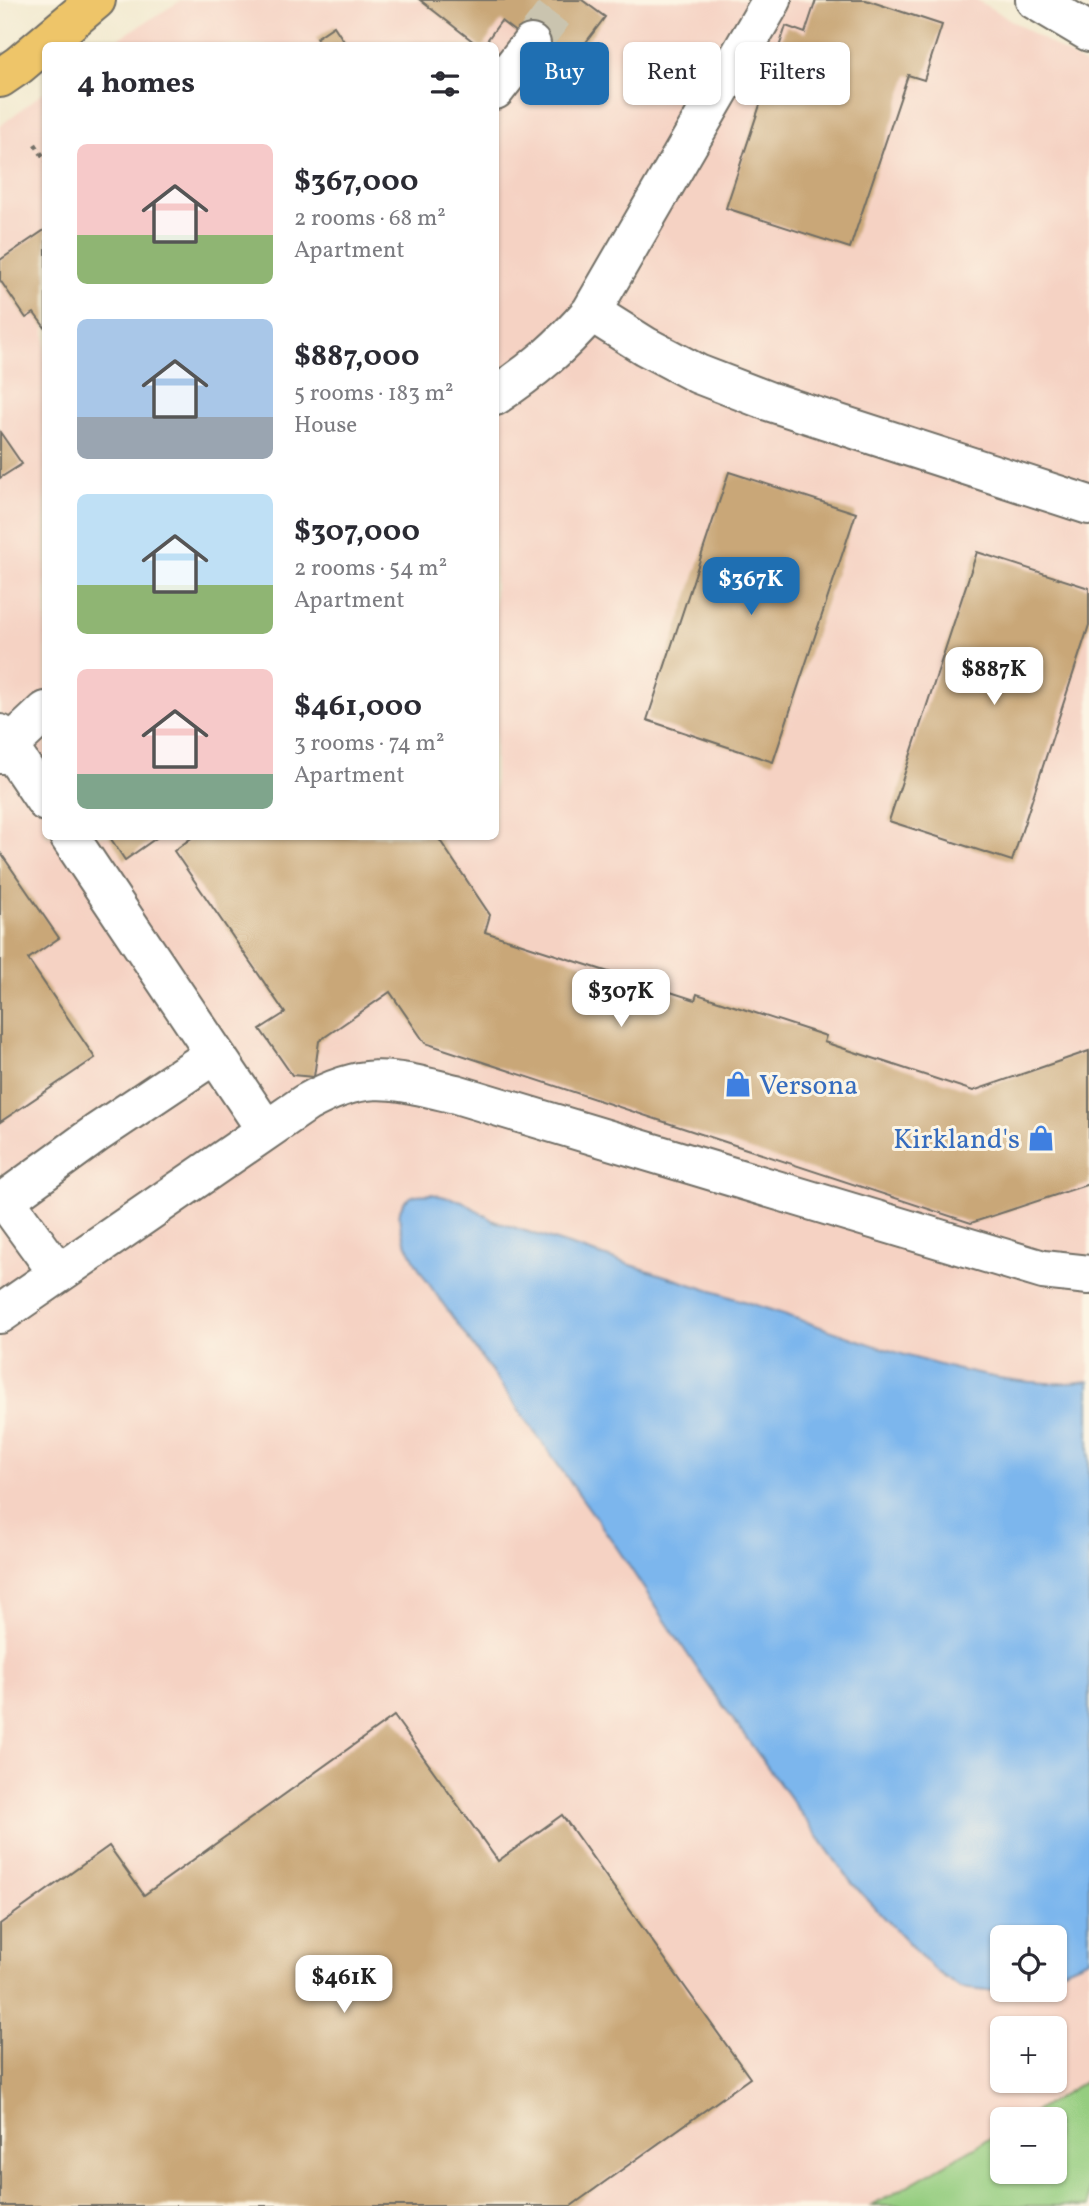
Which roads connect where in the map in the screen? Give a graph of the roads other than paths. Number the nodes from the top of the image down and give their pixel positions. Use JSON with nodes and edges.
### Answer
{"nodes":[{"id":1,"x":96,"y":0,"type":"edge"},
{"id":2,"x":772,"y":0,"type":"edge"},
{"id":3,"x":1035,"y":0,"type":"edge"},
{"id":4,"x":1089,"y":32,"type":"edge"},
{"id":5,"x":46,"y":42,"type":"edge"},
{"id":6,"x":42,"y":46,"type":"edge"},
{"id":7,"x":520,"y":58,"type":"tunnel mouth"},
{"id":8,"x":0,"y":78,"type":"edge"},
{"id":9,"x":499,"y":85,"type":"edge"},
{"id":10,"x":591,"y":312,"type":"junction"},
{"id":11,"x":499,"y":393,"type":"edge"},
{"id":12,"x":1089,"y":505,"type":"edge"},
{"id":13,"x":42,"y":713,"type":"edge"},
{"id":14,"x":3,"y":745,"type":"edge"},
{"id":15,"x":42,"y":797,"type":"edge"},
{"id":16,"x":72,"y":840,"type":"edge"},
{"id":17,"x":215,"y":1054,"type":"junction"},
{"id":18,"x":266,"y":1130,"type":"junction"},
{"id":19,"x":58,"y":1273,"type":"junction"},
{"id":20,"x":1089,"y":1275,"type":"edge"},
{"id":21,"x":0,"y":1314,"type":"edge"}],
"edges":[{"from":1,"to":5,"type":"main road"},
{"from":2,"to":10,"type":"street"},
{"from":3,"to":4,"type":"street"},
{"from":6,"to":8,"type":"main road"},
{"from":7,"to":9,"type":"street"},
{"from":10,"to":11,"type":"street"},
{"from":10,"to":12,"type":"street"},
{"from":13,"to":14,"type":"street"},
{"from":14,"to":15,"type":"street"},
{"from":16,"to":17,"type":"street"},
{"from":17,"to":18,"type":"street"},
{"from":17,"to":19,"type":"street"},
{"from":18,"to":19,"type":"street"},
{"from":18,"to":20,"type":"street"},
{"from":19,"to":21,"type":"street"}]}
